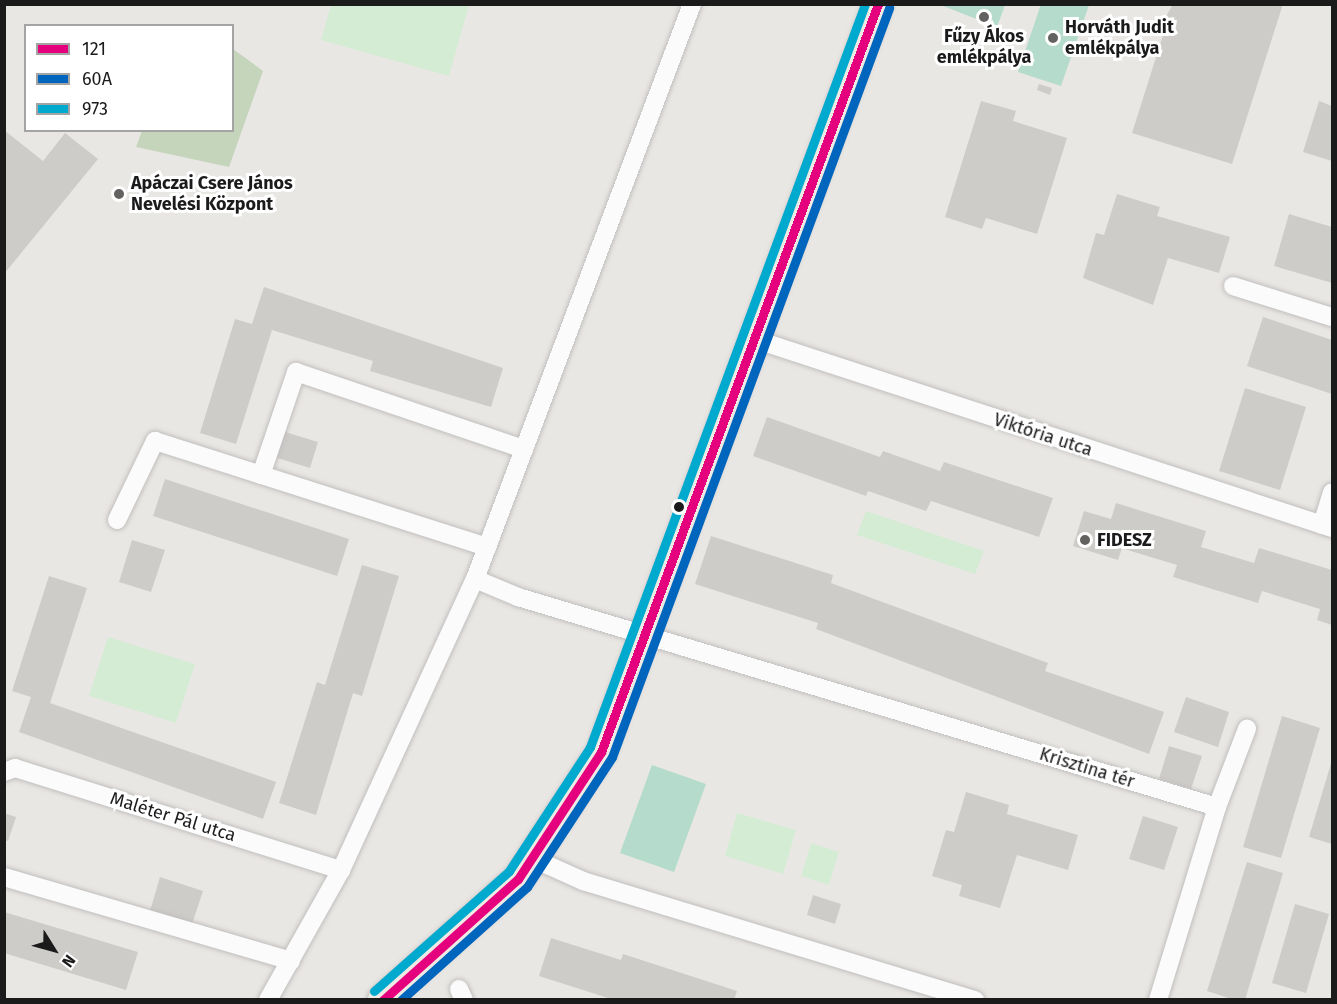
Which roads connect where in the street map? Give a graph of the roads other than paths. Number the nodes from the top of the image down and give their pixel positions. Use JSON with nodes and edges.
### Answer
{"nodes":[{"id":1,"x":692,"y":4,"type":"edge"},
{"id":2,"x":878,"y":4,"type":"edge"},
{"id":3,"x":1233,"y":286,"type":"dead end"},
{"id":4,"x":1332,"y":316,"type":"edge"},
{"id":5,"x":754,"y":339,"type":"junction"},
{"id":6,"x":524,"y":448,"type":"junction"},
{"id":7,"x":261,"y":475,"type":"junction"},
{"id":8,"x":1332,"y":493,"type":"edge"},
{"id":9,"x":117,"y":520,"type":"dead end"},
{"id":10,"x":1327,"y":526,"type":"edge"},
{"id":11,"x":487,"y":547,"type":"junction"},
{"id":12,"x":475,"y":579,"type":"junction"},
{"id":13,"x":646,"y":635,"type":"junction"},
{"id":14,"x":1247,"y":729,"type":"dead end"},
{"id":15,"x":4,"y":771,"type":"edge"},
{"id":16,"x":1217,"y":807,"type":"junction"},
{"id":17,"x":534,"y":859,"type":"junction"},
{"id":18,"x":341,"y":870,"type":"junction"},
{"id":19,"x":4,"y":877,"type":"edge"},
{"id":20,"x":291,"y":961,"type":"junction"},
{"id":21,"x":268,"y":999,"type":"edge"},
{"id":22,"x":382,"y":999,"type":"edge"},
{"id":23,"x":975,"y":999,"type":"edge"},
{"id":24,"x":1158,"y":999,"type":"edge"}],
"edges":[{"from":1,"to":6,"type":"street"},
{"from":2,"to":5,"type":"main road"},
{"from":3,"to":4,"type":"street"},
{"from":5,"to":10,"type":"street","name":"Viktória utca"},
{"from":5,"to":13,"type":"main road"},
{"from":6,"to":7,"type":"street"},
{"from":6,"to":11,"type":"street"},
{"from":7,"to":9,"type":"street"},
{"from":7,"to":11,"type":"street"},
{"from":8,"to":10,"type":"street"},
{"from":11,"to":12,"type":"street"},
{"from":12,"to":13,"type":"street","name":"Krisztina tér"},
{"from":12,"to":18,"type":"street"},
{"from":13,"to":16,"type":"street","name":"Krisztina tér"},
{"from":13,"to":17,"type":"main road"},
{"from":14,"to":16,"type":"street"},
{"from":15,"to":18,"type":"street","name":"Maléter Pál utca"},
{"from":16,"to":24,"type":"street"},
{"from":17,"to":22,"type":"main road"},
{"from":17,"to":23,"type":"street"},
{"from":18,"to":20,"type":"street"},
{"from":19,"to":20,"type":"street"},
{"from":20,"to":21,"type":"street"}]}
